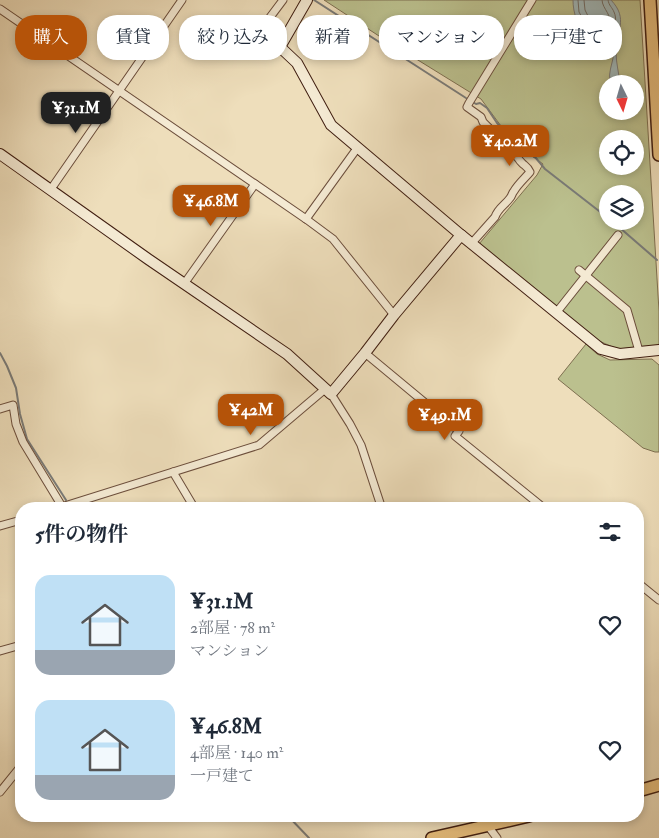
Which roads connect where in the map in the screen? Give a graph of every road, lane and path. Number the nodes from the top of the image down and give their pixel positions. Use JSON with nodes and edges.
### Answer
{"nodes":[{"id":1,"x":182,"y":0,"type":"edge"},
{"id":2,"x":283,"y":0,"type":"edge"},
{"id":3,"x":532,"y":0,"type":"edge"},
{"id":4,"x":650,"y":0,"type":"edge"},
{"id":5,"x":305,"y":1,"type":"edge"},
{"id":6,"x":0,"y":9,"type":"edge"},
{"id":7,"x":272,"y":15,"type":"edge"},
{"id":8,"x":119,"y":90,"type":"junction"},
{"id":9,"x":358,"y":147,"type":"junction"},
{"id":10,"x":0,"y":154,"type":"edge"},
{"id":11,"x":659,"y":156,"type":"edge"},
{"id":12,"x":254,"y":184,"type":"junction"},
{"id":13,"x":51,"y":189,"type":"junction"},
{"id":14,"x":306,"y":219,"type":"junction"},
{"id":15,"x":461,"y":235,"type":"junction"},
{"id":16,"x":618,"y":235,"type":"dead end"},
{"id":17,"x":471,"y":244,"type":"junction"},
{"id":18,"x":579,"y":270,"type":"dead end"},
{"id":19,"x":586,"y":275,"type":"junction"},
{"id":20,"x":184,"y":284,"type":"junction"},
{"id":21,"x":556,"y":313,"type":"junction"},
{"id":22,"x":394,"y":315,"type":"junction"},
{"id":23,"x":659,"y":350,"type":"edge"},
{"id":24,"x":639,"y":351,"type":"junction"},
{"id":25,"x":365,"y":354,"type":"junction"},
{"id":26,"x":328,"y":392,"type":"junction"},
{"id":27,"x":0,"y":409,"type":"edge"},
{"id":28,"x":173,"y":472,"type":"junction"},
{"id":29,"x":57,"y":502,"type":"edge"},
{"id":30,"x":79,"y":502,"type":"edge"},
{"id":31,"x":192,"y":502,"type":"edge"},
{"id":32,"x":380,"y":502,"type":"edge"},
{"id":33,"x":536,"y":502,"type":"edge"},
{"id":34,"x":15,"y":522,"type":"edge"},
{"id":35,"x":0,"y":526,"type":"edge"},
{"id":36,"x":644,"y":588,"type":"edge"},
{"id":37,"x":659,"y":600,"type":"edge"},
{"id":38,"x":15,"y":647,"type":"edge"},
{"id":39,"x":0,"y":651,"type":"edge"},
{"id":40,"x":15,"y":773,"type":"edge"},
{"id":41,"x":659,"y":785,"type":"edge"},
{"id":42,"x":644,"y":789,"type":"edge"},
{"id":43,"x":0,"y":792,"type":"edge"},
{"id":44,"x":504,"y":822,"type":"edge"},
{"id":45,"x":488,"y":826,"type":"junction"},
{"id":46,"x":432,"y":838,"type":"edge"},
{"id":47,"x":497,"y":838,"type":"edge"}],
"edges":[{"from":1,"to":8,"type":"street"},
{"from":2,"to":7,"type":"street"},
{"from":3,"to":17,"type":"street"},
{"from":4,"to":11,"type":"main road"},
{"from":5,"to":9,"type":"street"},
{"from":6,"to":8,"type":"street"},
{"from":8,"to":12,"type":"street"},
{"from":8,"to":13,"type":"street"},
{"from":9,"to":14,"type":"street"},
{"from":9,"to":15,"type":"street"},
{"from":10,"to":13,"type":"street"},
{"from":12,"to":14,"type":"street"},
{"from":12,"to":20,"type":"street"},
{"from":13,"to":20,"type":"street"},
{"from":14,"to":22,"type":"street"},
{"from":15,"to":17,"type":"street"},
{"from":15,"to":22,"type":"street"},
{"from":16,"to":19,"type":"street"},
{"from":17,"to":21,"type":"street"},
{"from":18,"to":19,"type":"street"},
{"from":19,"to":21,"type":"street"},
{"from":19,"to":24,"type":"street"},
{"from":20,"to":26,"type":"street"},
{"from":21,"to":24,"type":"street"},
{"from":22,"to":25,"type":"street"},
{"from":23,"to":24,"type":"street"},
{"from":25,"to":26,"type":"street"},
{"from":25,"to":33,"type":"street"},
{"from":26,"to":28,"type":"street"},
{"from":26,"to":32,"type":"street"},
{"from":27,"to":29,"type":"street"},
{"from":28,"to":30,"type":"street"},
{"from":28,"to":31,"type":"street"},
{"from":34,"to":35,"type":"street"},
{"from":36,"to":37,"type":"street"},
{"from":38,"to":39,"type":"street"},
{"from":40,"to":43,"type":"street"},
{"from":41,"to":42,"type":"main road"},
{"from":44,"to":45,"type":"main road"},
{"from":45,"to":46,"type":"main road"},
{"from":45,"to":47,"type":"street"}]}
